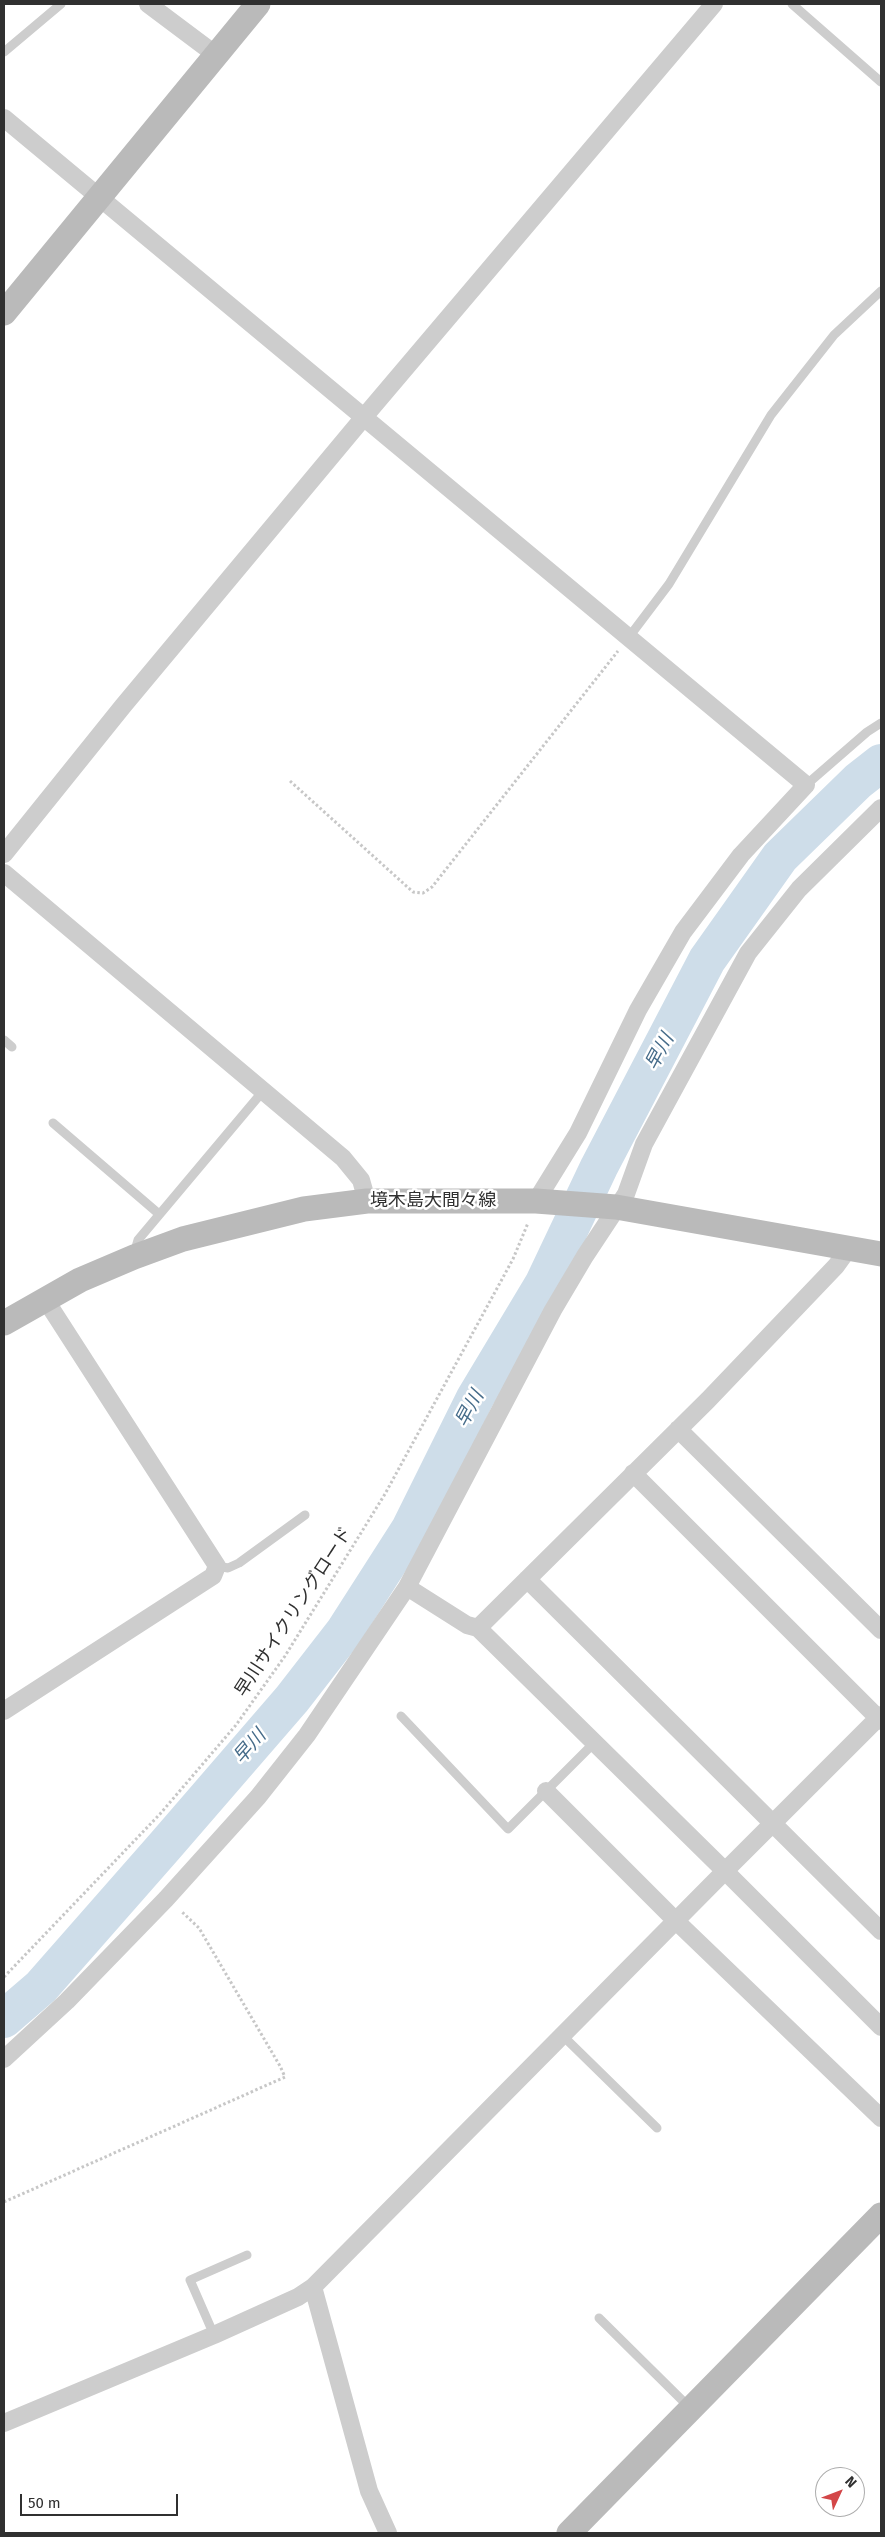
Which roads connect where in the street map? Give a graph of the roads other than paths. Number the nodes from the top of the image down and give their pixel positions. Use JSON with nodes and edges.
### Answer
{"nodes":[{"id":1,"x":61,"y":4,"type":"edge"},
{"id":2,"x":148,"y":4,"type":"edge"},
{"id":3,"x":258,"y":4,"type":"edge"},
{"id":4,"x":714,"y":4,"type":"edge"},
{"id":5,"x":792,"y":4,"type":"edge"},
{"id":6,"x":4,"y":52,"type":"edge"},
{"id":7,"x":216,"y":55,"type":"junction"},
{"id":8,"x":881,"y":82,"type":"edge"},
{"id":9,"x":4,"y":118,"type":"edge"},
{"id":10,"x":100,"y":198,"type":"junction"},
{"id":11,"x":881,"y":291,"type":"edge"},
{"id":12,"x":4,"y":313,"type":"edge"},
{"id":13,"x":364,"y":417,"type":"junction"},
{"id":14,"x":629,"y":637,"type":"junction"},
{"id":15,"x":881,"y":723,"type":"edge"},
{"id":16,"x":806,"y":785,"type":"junction"},
{"id":17,"x":881,"y":808,"type":"edge"},
{"id":18,"x":4,"y":854,"type":"edge"},
{"id":19,"x":4,"y":873,"type":"edge"},
{"id":20,"x":4,"y":1040,"type":"edge"},
{"id":21,"x":12,"y":1046,"type":"dead end"},
{"id":22,"x":264,"y":1090,"type":"junction"},
{"id":23,"x":53,"y":1123,"type":"dead end"},
{"id":24,"x":368,"y":1201,"type":"junction"},
{"id":25,"x":537,"y":1206,"type":"junction"},
{"id":26,"x":611,"y":1207,"type":"junction"},
{"id":27,"x":159,"y":1214,"type":"junction"},
{"id":28,"x":849,"y":1248,"type":"junction"},
{"id":29,"x":881,"y":1254,"type":"edge"},
{"id":30,"x":134,"y":1257,"type":"junction"},
{"id":31,"x":45,"y":1299,"type":"junction"},
{"id":32,"x":4,"y":1323,"type":"edge"},
{"id":33,"x":678,"y":1430,"type":"junction"},
{"id":34,"x":633,"y":1473,"type":"junction"},
{"id":35,"x":305,"y":1515,"type":"dead end"},
{"id":36,"x":216,"y":1566,"type":"junction"},
{"id":37,"x":527,"y":1579,"type":"junction"},
{"id":38,"x":407,"y":1587,"type":"junction"},
{"id":39,"x":478,"y":1628,"type":"junction"},
{"id":40,"x":881,"y":1630,"type":"edge"},
{"id":41,"x":4,"y":1711,"type":"edge"},
{"id":42,"x":401,"y":1716,"type":"dead end"},
{"id":43,"x":880,"y":1718,"type":"edge"},
{"id":44,"x":595,"y":1742,"type":"junction"},
{"id":45,"x":546,"y":1791,"type":"junction"},
{"id":46,"x":772,"y":1823,"type":"junction"},
{"id":47,"x":725,"y":1871,"type":"junction"},
{"id":48,"x":676,"y":1921,"type":"junction"},
{"id":49,"x":881,"y":1932,"type":"edge"},
{"id":50,"x":881,"y":2027,"type":"edge"},
{"id":51,"x":562,"y":2035,"type":"junction"},
{"id":52,"x":4,"y":2059,"type":"edge"},
{"id":53,"x":881,"y":2118,"type":"edge"},
{"id":54,"x":657,"y":2128,"type":"dead end"},
{"id":55,"x":881,"y":2215,"type":"edge"},
{"id":56,"x":247,"y":2255,"type":"dead end"},
{"id":57,"x":313,"y":2288,"type":"junction"},
{"id":58,"x":599,"y":2318,"type":"dead end"},
{"id":59,"x":214,"y":2335,"type":"junction"},
{"id":60,"x":691,"y":2409,"type":"junction"},
{"id":61,"x":4,"y":2423,"type":"edge"},
{"id":62,"x":388,"y":2533,"type":"edge"},
{"id":63,"x":569,"y":2533,"type":"edge"}],
"edges":[{"from":1,"to":6,"type":"lane"},
{"from":2,"to":7,"type":"street"},
{"from":3,"to":7,"type":"main road"},
{"from":4,"to":13,"type":"street"},
{"from":5,"to":8,"type":"lane"},
{"from":7,"to":10,"type":"main road"},
{"from":9,"to":10,"type":"street"},
{"from":10,"to":12,"type":"main road"},
{"from":10,"to":13,"type":"street"},
{"from":11,"to":14,"type":"lane"},
{"from":13,"to":14,"type":"street"},
{"from":13,"to":18,"type":"street"},
{"from":14,"to":16,"type":"street"},
{"from":15,"to":16,"type":"lane"},
{"from":16,"to":25,"type":"street"},
{"from":17,"to":26,"type":"street"},
{"from":19,"to":22,"type":"street"},
{"from":20,"to":21,"type":"lane"},
{"from":22,"to":24,"type":"street"},
{"from":22,"to":27,"type":"lane"},
{"from":23,"to":27,"type":"lane"},
{"from":24,"to":25,"type":"main road","name":"境木島大間々線"},
{"from":24,"to":30,"type":"main road","name":"境木島大間々線"},
{"from":25,"to":26,"type":"main road","name":"境木島大間々線"},
{"from":26,"to":28,"type":"main road","name":"境木島大間々線"},
{"from":26,"to":38,"type":"street"},
{"from":27,"to":30,"type":"lane"},
{"from":28,"to":29,"type":"main road","name":"境木島大間々線"},
{"from":28,"to":33,"type":"street"},
{"from":30,"to":31,"type":"main road","name":"境木島大間々線"},
{"from":31,"to":32,"type":"main road","name":"境木島大間々線"},
{"from":31,"to":36,"type":"street"},
{"from":33,"to":34,"type":"street"},
{"from":33,"to":40,"type":"street"},
{"from":34,"to":37,"type":"street"},
{"from":34,"to":43,"type":"street"},
{"from":35,"to":36,"type":"lane"},
{"from":36,"to":41,"type":"street"},
{"from":37,"to":39,"type":"street"},
{"from":37,"to":46,"type":"street"},
{"from":38,"to":39,"type":"street"},
{"from":38,"to":52,"type":"street"},
{"from":39,"to":44,"type":"street"},
{"from":42,"to":45,"type":"lane"},
{"from":43,"to":46,"type":"street"},
{"from":44,"to":45,"type":"lane"},
{"from":44,"to":47,"type":"street"},
{"from":45,"to":48,"type":"street"},
{"from":46,"to":47,"type":"street"},
{"from":46,"to":49,"type":"street"},
{"from":47,"to":48,"type":"street"},
{"from":47,"to":50,"type":"street"},
{"from":48,"to":51,"type":"street"},
{"from":48,"to":53,"type":"street"},
{"from":51,"to":54,"type":"lane"},
{"from":51,"to":57,"type":"street"},
{"from":55,"to":60,"type":"main road"},
{"from":56,"to":59,"type":"lane"},
{"from":57,"to":59,"type":"street"},
{"from":57,"to":62,"type":"street"},
{"from":58,"to":60,"type":"lane"},
{"from":59,"to":61,"type":"street"},
{"from":60,"to":63,"type":"main road"}]}
